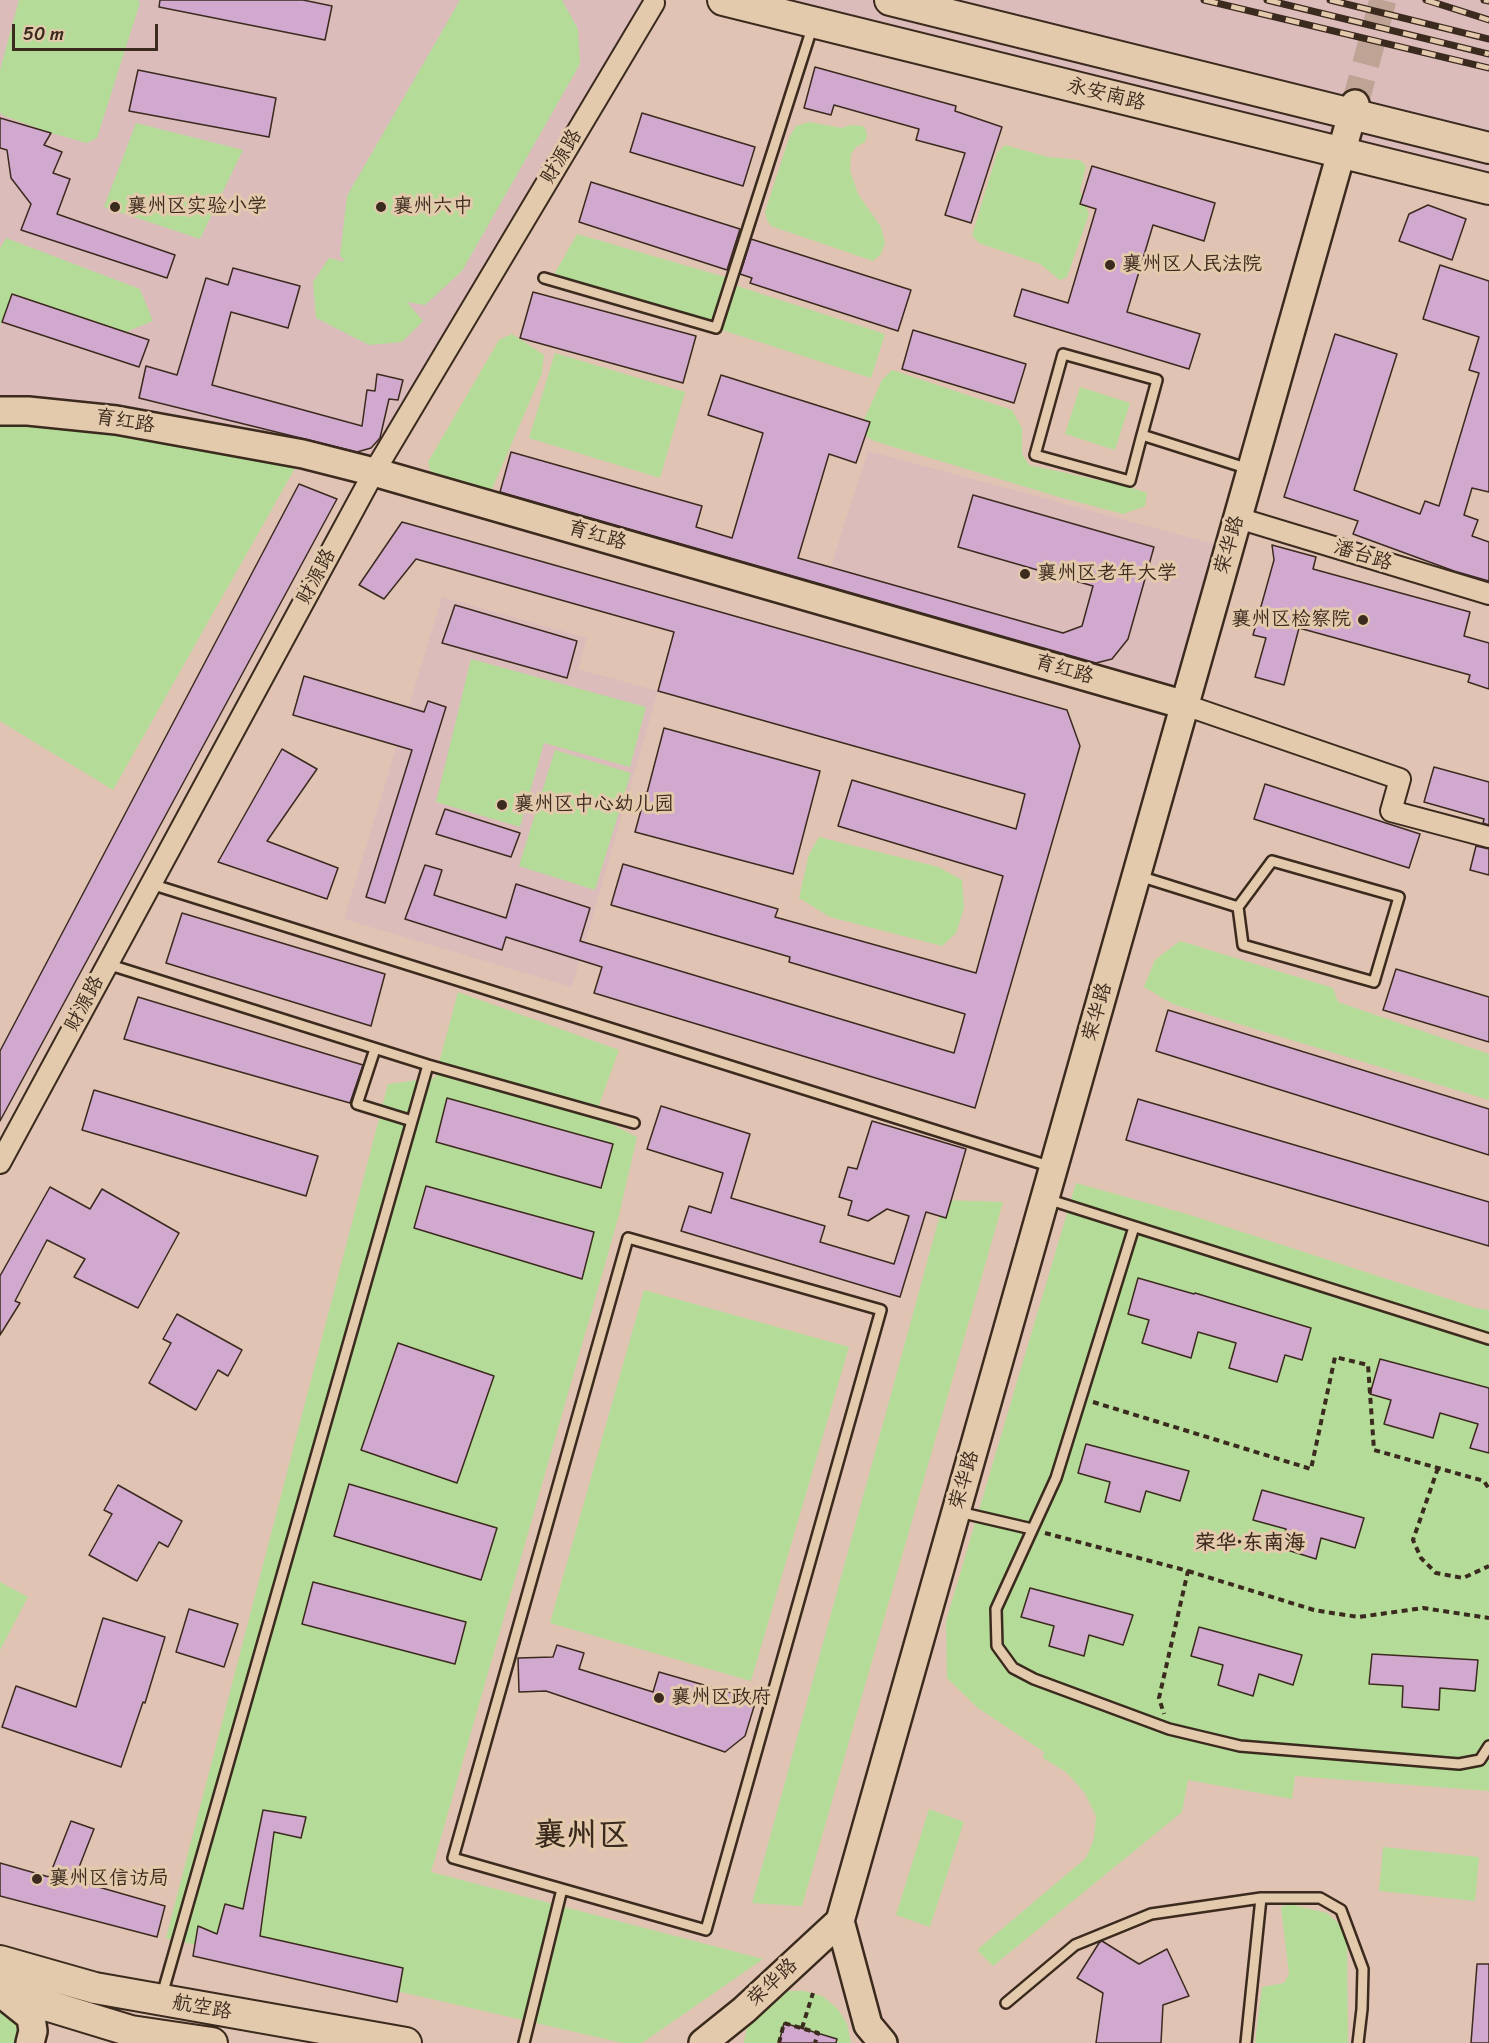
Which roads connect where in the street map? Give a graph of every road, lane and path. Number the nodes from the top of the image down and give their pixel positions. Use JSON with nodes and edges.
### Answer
{"nodes":[{"id":1,"x":723,"y":0,"type":"edge"},
{"id":2,"x":890,"y":0,"type":"edge"},
{"id":3,"x":654,"y":3,"type":"dead end"},
{"id":4,"x":814,"y":22,"type":"junction"},
{"id":5,"x":1354,"y":109,"type":"junction"},
{"id":6,"x":1489,"y":148,"type":"edge"},
{"id":7,"x":1341,"y":153,"type":"junction"},
{"id":8,"x":1489,"y":189,"type":"edge"},
{"id":9,"x":544,"y":278,"type":"dead end"},
{"id":10,"x":0,"y":411,"type":"edge"},
{"id":11,"x":1142,"y":435,"type":"junction"},
{"id":12,"x":1251,"y":470,"type":"junction"},
{"id":13,"x":374,"y":472,"type":"junction"},
{"id":14,"x":1238,"y":518,"type":"junction"},
{"id":15,"x":1489,"y":594,"type":"edge"},
{"id":16,"x":1185,"y":705,"type":"junction"},
{"id":17,"x":1489,"y":837,"type":"edge"},
{"id":18,"x":1137,"y":875,"type":"junction"},
{"id":19,"x":151,"y":884,"type":"junction"},
{"id":20,"x":1238,"y":907,"type":"junction"},
{"id":21,"x":107,"y":964,"type":"junction"},
{"id":22,"x":375,"y":1049,"type":"junction"},
{"id":23,"x":428,"y":1065,"type":"junction"},
{"id":24,"x":412,"y":1121,"type":"junction"},
{"id":25,"x":634,"y":1123,"type":"dead end"},
{"id":26,"x":0,"y":1163,"type":"edge"},
{"id":27,"x":1054,"y":1167,"type":"junction"},
{"id":28,"x":1045,"y":1198,"type":"junction"},
{"id":29,"x":1134,"y":1227,"type":"junction"},
{"id":30,"x":1489,"y":1339,"type":"edge"},
{"id":31,"x":1080,"y":1398,"type":"junction"},
{"id":32,"x":1438,"y":1468,"type":"junction"},
{"id":33,"x":1489,"y":1488,"type":"edge"},
{"id":34,"x":957,"y":1511,"type":"junction"},
{"id":35,"x":1032,"y":1529,"type":"junction"},
{"id":36,"x":1489,"y":1566,"type":"edge"},
{"id":37,"x":1188,"y":1571,"type":"junction"},
{"id":38,"x":1489,"y":1618,"type":"edge"},
{"id":39,"x":1169,"y":1729,"type":"junction"},
{"id":40,"x":1489,"y":1746,"type":"edge"},
{"id":41,"x":562,"y":1889,"type":"junction"},
{"id":42,"x":1261,"y":1898,"type":"junction"},
{"id":43,"x":840,"y":1921,"type":"junction"},
{"id":44,"x":0,"y":1961,"type":"edge"},
{"id":45,"x":0,"y":1991,"type":"edge"},
{"id":46,"x":813,"y":1993,"type":"dead end"},
{"id":47,"x":160,"y":2000,"type":"junction"},
{"id":48,"x":1006,"y":2003,"type":"dead end"},
{"id":49,"x":802,"y":2028,"type":"junction"},
{"id":50,"x":125,"y":2039,"type":"edge"},
{"id":51,"x":869,"y":2039,"type":"edge"},
{"id":52,"x":30,"y":2043,"type":"edge"},
{"id":53,"x":212,"y":2043,"type":"edge"},
{"id":54,"x":406,"y":2043,"type":"edge"},
{"id":55,"x":524,"y":2043,"type":"edge"},
{"id":56,"x":703,"y":2043,"type":"edge"},
{"id":57,"x":779,"y":2043,"type":"edge"},
{"id":58,"x":815,"y":2043,"type":"edge"},
{"id":59,"x":1246,"y":2043,"type":"edge"},
{"id":60,"x":1358,"y":2043,"type":"edge"}],
"edges":[{"from":1,"to":4,"type":"main road","name":"永安南路"},
{"from":2,"to":5,"type":"main road","name":"永安南路"},
{"from":3,"to":13,"type":"street","name":"财源路"},
{"from":4,"to":7,"type":"main road","name":"永安南路"},
{"from":4,"to":9,"type":"lane"},
{"from":5,"to":6,"type":"main road","name":"永安南路"},
{"from":5,"to":7,"type":"main road","name":"荣华路"},
{"from":7,"to":8,"type":"main road","name":"永安南路"},
{"from":7,"to":12,"type":"main road","name":"荣华路"},
{"from":10,"to":13,"type":"main road","name":"育红路"},
{"from":11,"to":11,"type":"lane"},
{"from":11,"to":12,"type":"lane"},
{"from":12,"to":14,"type":"main road","name":"荣华路"},
{"from":13,"to":16,"type":"main road","name":"育红路"},
{"from":13,"to":19,"type":"street","name":"财源路"},
{"from":14,"to":15,"type":"street","name":"潘台路"},
{"from":14,"to":16,"type":"main road","name":"荣华路"},
{"from":16,"to":17,"type":"street"},
{"from":16,"to":18,"type":"main road","name":"荣华路"},
{"from":18,"to":20,"type":"lane"},
{"from":18,"to":27,"type":"main road","name":"荣华路"},
{"from":19,"to":21,"type":"street","name":"财源路"},
{"from":19,"to":27,"type":"lane"},
{"from":20,"to":20,"type":"lane"},
{"from":21,"to":22,"type":"lane"},
{"from":21,"to":26,"type":"street","name":"财源路"},
{"from":22,"to":23,"type":"lane"},
{"from":22,"to":24,"type":"lane"},
{"from":23,"to":24,"type":"lane"},
{"from":23,"to":25,"type":"lane"},
{"from":24,"to":47,"type":"lane"},
{"from":27,"to":28,"type":"main road","name":"荣华路"},
{"from":28,"to":29,"type":"lane"},
{"from":28,"to":34,"type":"main road","name":"荣华路"},
{"from":29,"to":30,"type":"lane"},
{"from":29,"to":31,"type":"lane"},
{"from":31,"to":32,"type":"path"},
{"from":31,"to":35,"type":"lane"},
{"from":32,"to":33,"type":"path"},
{"from":32,"to":36,"type":"path"},
{"from":34,"to":35,"type":"lane"},
{"from":34,"to":43,"type":"main road","name":"荣华路"},
{"from":35,"to":37,"type":"path"},
{"from":35,"to":39,"type":"lane"},
{"from":37,"to":38,"type":"path"},
{"from":37,"to":39,"type":"path"},
{"from":39,"to":40,"type":"lane"},
{"from":41,"to":41,"type":"lane"},
{"from":41,"to":55,"type":"lane"},
{"from":42,"to":48,"type":"lane"},
{"from":42,"to":59,"type":"lane"},
{"from":42,"to":60,"type":"lane"},
{"from":43,"to":51,"type":"main road"},
{"from":43,"to":56,"type":"main road","name":"荣华路"},
{"from":44,"to":47,"type":"main road","name":"航空路"},
{"from":45,"to":50,"type":"main road","name":"航空路"},
{"from":45,"to":52,"type":"main road"},
{"from":46,"to":49,"type":"path"},
{"from":47,"to":54,"type":"main road","name":"航空路"},
{"from":49,"to":57,"type":"path"},
{"from":49,"to":58,"type":"path"},
{"from":50,"to":53,"type":"main road","name":"航空路"}]}
